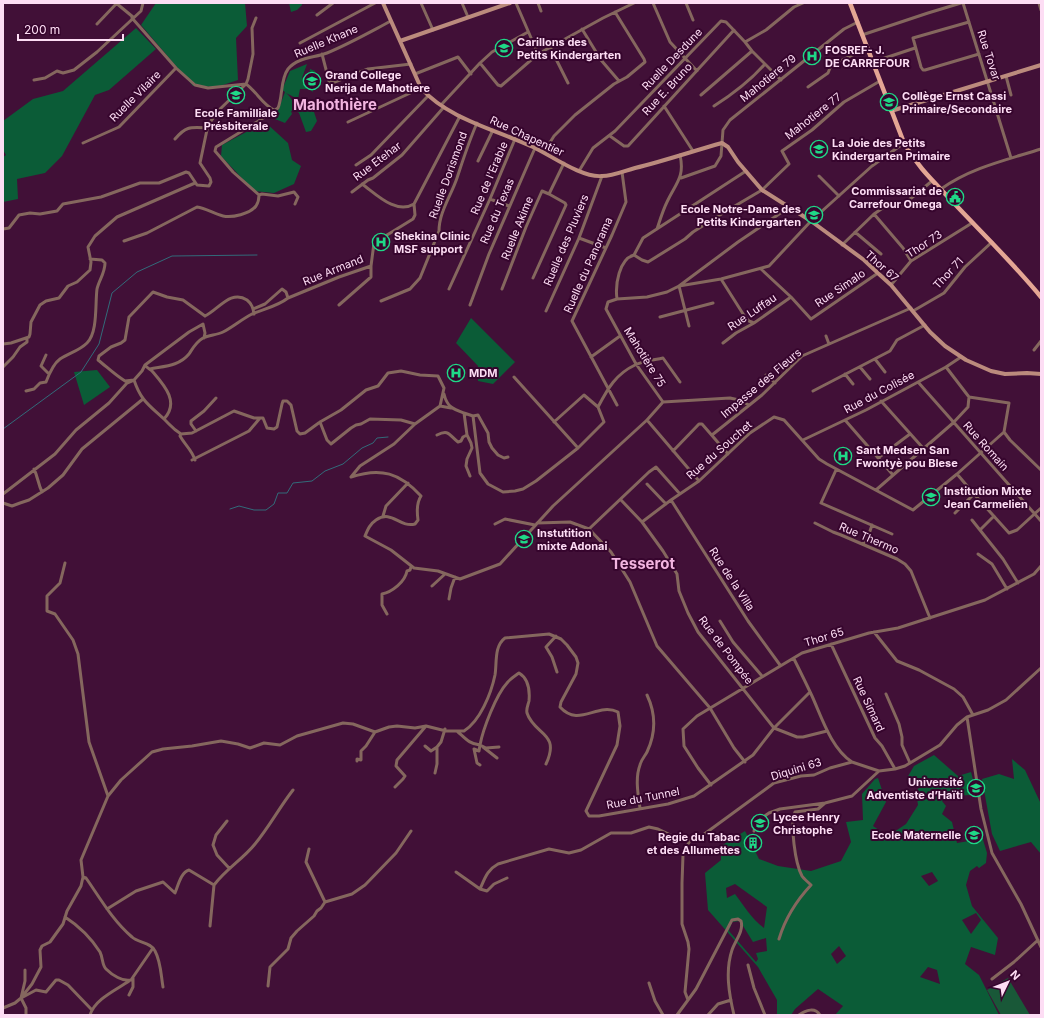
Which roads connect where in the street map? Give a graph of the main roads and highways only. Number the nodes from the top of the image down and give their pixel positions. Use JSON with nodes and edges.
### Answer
{"nodes":[{"id":1,"x":850,"y":3,"type":"edge"},
{"id":2,"x":1041,"y":297,"type":"edge"}],
"edges":[{"from":1,"to":2,"type":"main road"}]}
